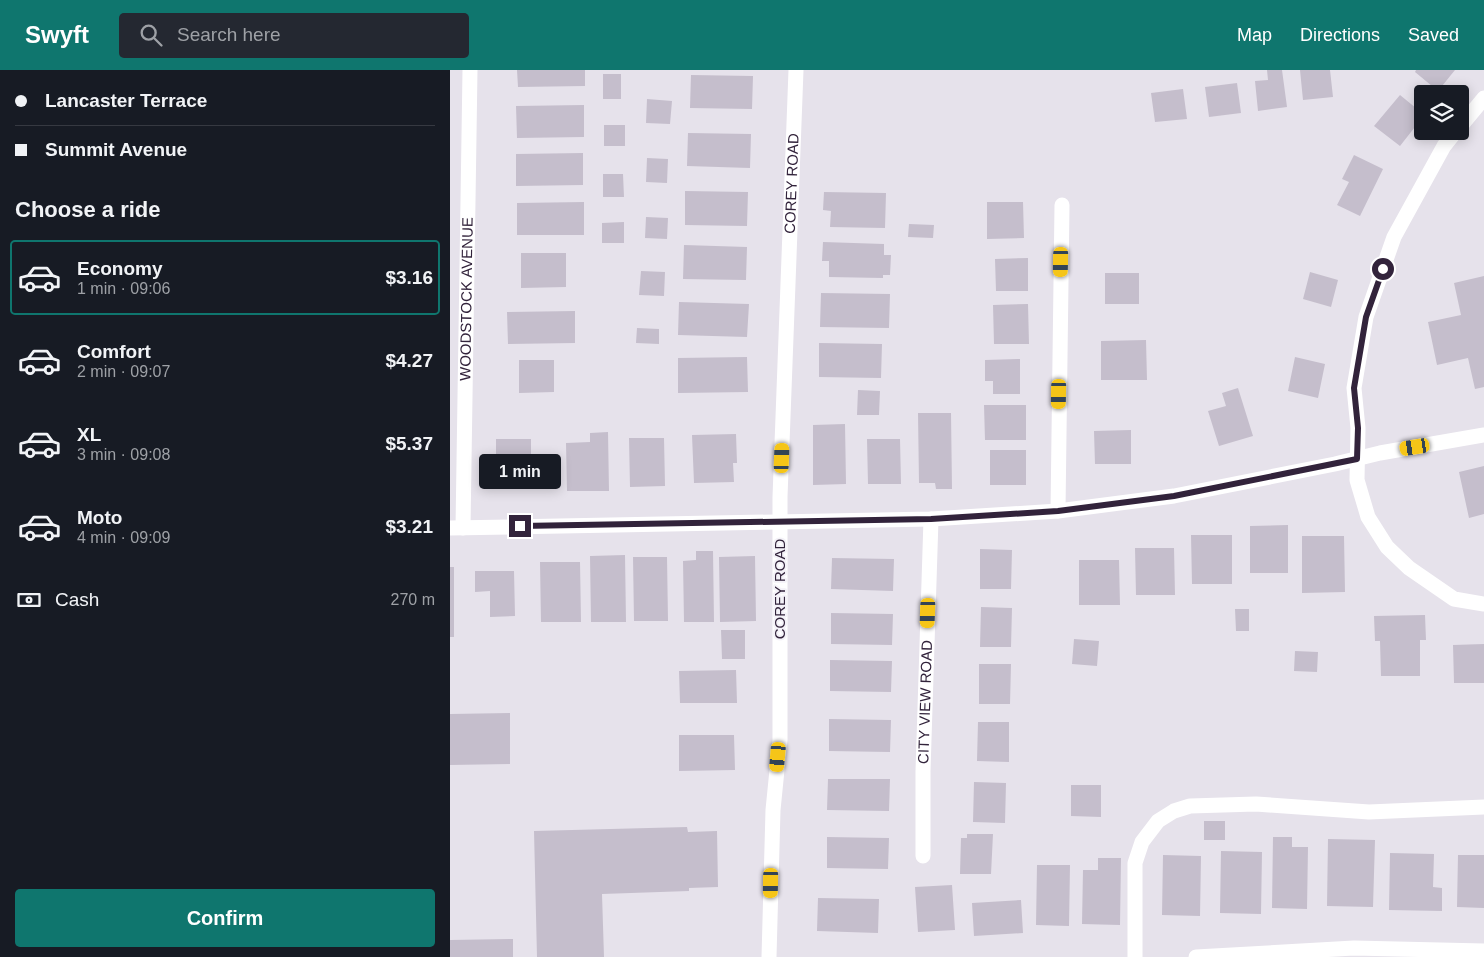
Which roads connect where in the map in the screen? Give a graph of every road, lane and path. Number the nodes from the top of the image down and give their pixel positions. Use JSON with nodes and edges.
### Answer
{"nodes":[{"id":1,"x":470,"y":70,"type":"edge"},
{"id":2,"x":796,"y":70,"type":"edge"},
{"id":3,"x":1484,"y":98,"type":"edge"},
{"id":4,"x":1469,"y":116,"type":"edge"},
{"id":5,"x":1449,"y":140,"type":"edge"},
{"id":6,"x":1062,"y":205,"type":"dead end"},
{"id":7,"x":1484,"y":435,"type":"edge"},
{"id":8,"x":1357,"y":459,"type":"junction"},
{"id":9,"x":1058,"y":511,"type":"junction"},
{"id":10,"x":931,"y":519,"type":"junction"},
{"id":11,"x":781,"y":521,"type":"junction"},
{"id":12,"x":456,"y":528,"type":"edge"},
{"id":13,"x":1484,"y":604,"type":"edge"},
{"id":14,"x":1484,"y":807,"type":"edge"},
{"id":15,"x":923,"y":856,"type":"dead end"},
{"id":16,"x":1484,"y":951,"type":"edge"},
{"id":17,"x":769,"y":957,"type":"edge"},
{"id":18,"x":1135,"y":957,"type":"edge"},
{"id":19,"x":1196,"y":957,"type":"edge"}],
"edges":[{"from":1,"to":12,"type":"street","name":"WOODSTOCK AVENUE"},
{"from":2,"to":11,"type":"street","name":"COREY ROAD"},
{"from":3,"to":4,"type":"street"},
{"from":5,"to":8,"type":"street"},
{"from":6,"to":9,"type":"street"},
{"from":7,"to":8,"type":"street"},
{"from":8,"to":9,"type":"street"},
{"from":8,"to":13,"type":"street"},
{"from":9,"to":10,"type":"street"},
{"from":10,"to":11,"type":"street"},
{"from":10,"to":15,"type":"street","name":"CITY VIEW ROAD"},
{"from":11,"to":12,"type":"street"},
{"from":11,"to":17,"type":"street","name":"COREY ROAD"},
{"from":14,"to":18,"type":"street"},
{"from":16,"to":19,"type":"street"}]}
